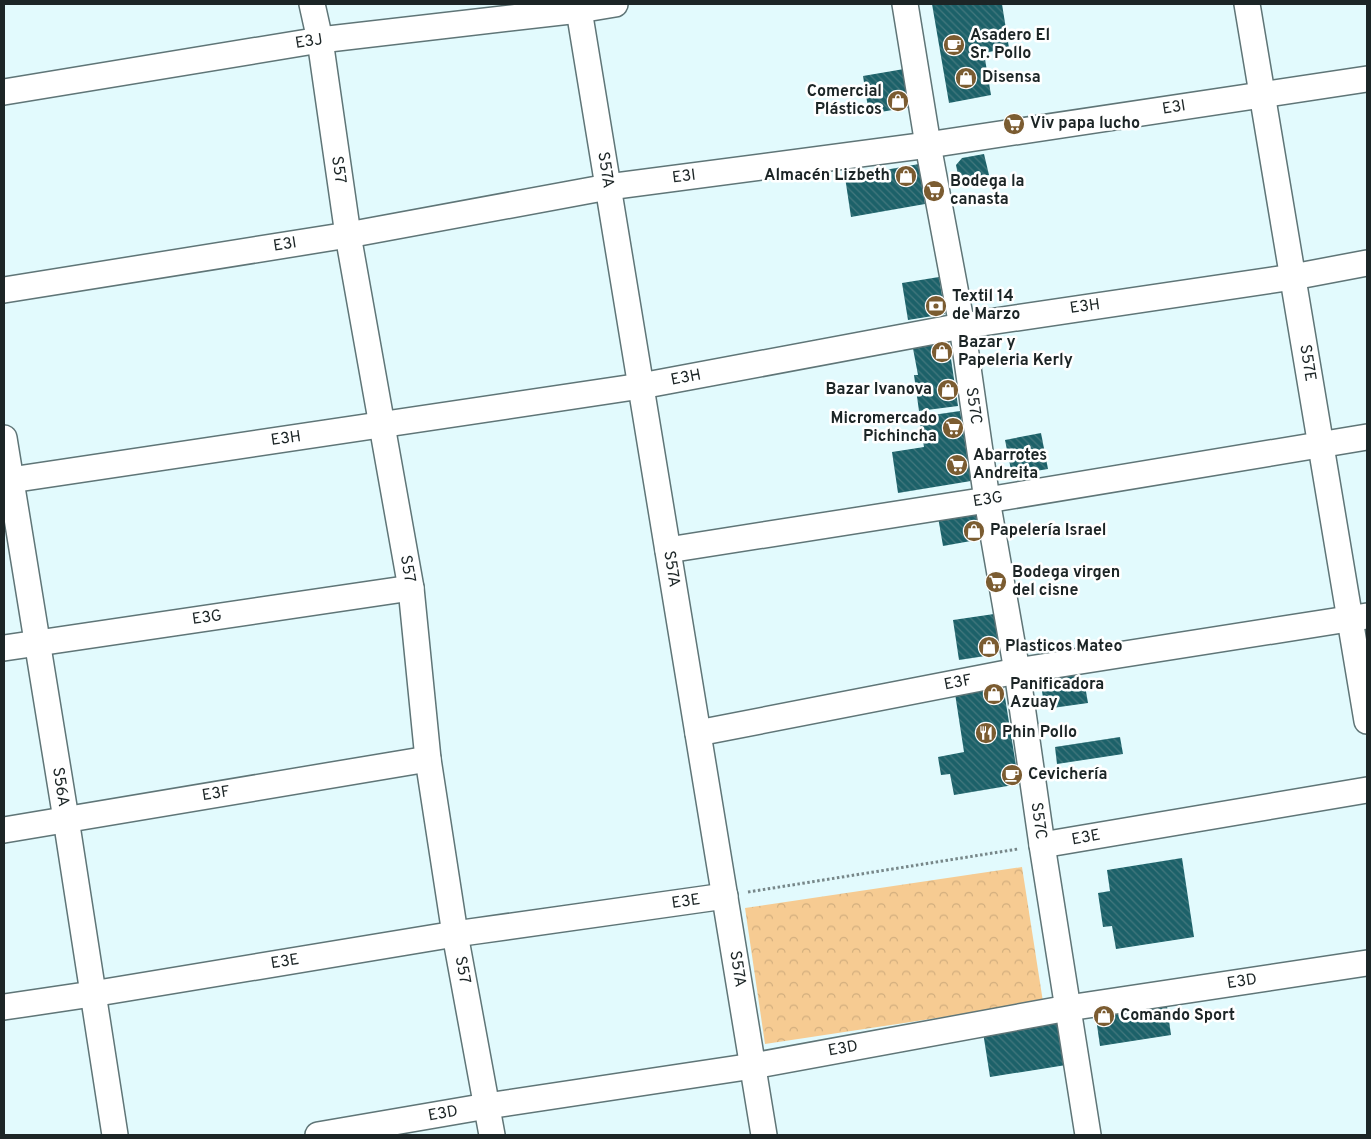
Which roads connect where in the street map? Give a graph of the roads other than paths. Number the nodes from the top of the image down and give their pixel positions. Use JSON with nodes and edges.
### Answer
{"nodes":[{"id":1,"x":312,"y":4,"type":"edge"},
{"id":2,"x":615,"y":4,"type":"edge"},
{"id":3,"x":905,"y":4,"type":"edge"},
{"id":4,"x":1247,"y":4,"type":"edge"},
{"id":5,"x":578,"y":7,"type":"edge"},
{"id":6,"x":320,"y":40,"type":"junction"},
{"id":7,"x":1367,"y":80,"type":"edge"},
{"id":8,"x":4,"y":92,"type":"edge"},
{"id":9,"x":1263,"y":94,"type":"junction"},
{"id":10,"x":928,"y":144,"type":"junction"},
{"id":11,"x":608,"y":186,"type":"junction"},
{"id":12,"x":348,"y":235,"type":"junction"},
{"id":13,"x":1367,"y":263,"type":"edge"},
{"id":14,"x":1293,"y":277,"type":"junction"},
{"id":15,"x":4,"y":290,"type":"edge"},
{"id":16,"x":962,"y":326,"type":"junction"},
{"id":17,"x":641,"y":386,"type":"junction"},
{"id":18,"x":382,"y":425,"type":"junction"},
{"id":19,"x":1367,"y":437,"type":"edge"},
{"id":20,"x":4,"y":438,"type":"edge"},
{"id":21,"x":1320,"y":445,"type":"junction"},
{"id":22,"x":7,"y":480,"type":"edge"},
{"id":23,"x":987,"y":500,"type":"junction"},
{"id":24,"x":668,"y":550,"type":"junction"},
{"id":25,"x":411,"y":588,"type":"junction"},
{"id":26,"x":1358,"y":617,"type":"edge"},
{"id":27,"x":37,"y":643,"type":"junction"},
{"id":28,"x":4,"y":648,"type":"edge"},
{"id":29,"x":1017,"y":671,"type":"junction"},
{"id":30,"x":1367,"y":721,"type":"edge"},
{"id":31,"x":698,"y":733,"type":"junction"},
{"id":32,"x":428,"y":759,"type":"junction"},
{"id":33,"x":1367,"y":790,"type":"edge"},
{"id":34,"x":66,"y":819,"type":"junction"},
{"id":35,"x":4,"y":830,"type":"edge"},
{"id":36,"x":1042,"y":845,"type":"junction"},
{"id":37,"x":725,"y":896,"type":"junction"},
{"id":38,"x":455,"y":934,"type":"junction"},
{"id":39,"x":1367,"y":963,"type":"edge"},
{"id":40,"x":92,"y":994,"type":"junction"},
{"id":41,"x":4,"y":1007,"type":"edge"},
{"id":42,"x":1068,"y":1008,"type":"junction"},
{"id":43,"x":752,"y":1066,"type":"junction"},
{"id":44,"x":487,"y":1106,"type":"junction"},
{"id":45,"x":115,"y":1135,"type":"edge"},
{"id":46,"x":318,"y":1135,"type":"edge"},
{"id":47,"x":492,"y":1135,"type":"edge"},
{"id":48,"x":764,"y":1135,"type":"edge"},
{"id":49,"x":1088,"y":1135,"type":"edge"}],
"edges":[{"from":1,"to":6,"type":"street","name":"S57"},
{"from":2,"to":5,"type":"street","name":"E3J"},
{"from":3,"to":10,"type":"street","name":"S57C"},
{"from":4,"to":9,"type":"street","name":"S57E"},
{"from":5,"to":6,"type":"street","name":"E3J"},
{"from":5,"to":11,"type":"street","name":"S57A"},
{"from":6,"to":8,"type":"street","name":"E3J"},
{"from":6,"to":12,"type":"street","name":"S57"},
{"from":7,"to":9,"type":"street","name":"E3I"},
{"from":9,"to":10,"type":"street","name":"E3I"},
{"from":9,"to":14,"type":"street","name":"S57E"},
{"from":10,"to":11,"type":"street","name":"E3I"},
{"from":10,"to":16,"type":"street","name":"S57C"},
{"from":11,"to":12,"type":"street","name":"E3I"},
{"from":11,"to":17,"type":"street","name":"S57A"},
{"from":12,"to":15,"type":"street","name":"E3I"},
{"from":12,"to":18,"type":"street","name":"S57"},
{"from":13,"to":14,"type":"street","name":"E3H"},
{"from":14,"to":16,"type":"street","name":"E3H"},
{"from":14,"to":21,"type":"street","name":"S57E"},
{"from":16,"to":17,"type":"street","name":"E3H"},
{"from":16,"to":23,"type":"street","name":"S57C"},
{"from":17,"to":18,"type":"street","name":"E3H"},
{"from":17,"to":24,"type":"street","name":"S57A"},
{"from":18,"to":22,"type":"street","name":"E3H"},
{"from":18,"to":25,"type":"street","name":"S57"},
{"from":19,"to":21,"type":"street","name":"E3G"},
{"from":20,"to":22,"type":"street","name":"S56A"},
{"from":21,"to":23,"type":"street","name":"E3G"},
{"from":21,"to":26,"type":"street","name":"S57E"},
{"from":22,"to":27,"type":"street","name":"S56A"},
{"from":23,"to":24,"type":"street","name":"E3G"},
{"from":23,"to":29,"type":"street","name":"S57C"},
{"from":24,"to":31,"type":"street","name":"S57A"},
{"from":25,"to":27,"type":"street","name":"E3G"},
{"from":25,"to":32,"type":"street","name":"S57"},
{"from":26,"to":29,"type":"street","name":"E3F"},
{"from":26,"to":30,"type":"street","name":"S57E"},
{"from":27,"to":28,"type":"street","name":"E3G"},
{"from":27,"to":34,"type":"street","name":"S56A"},
{"from":29,"to":31,"type":"street","name":"E3F"},
{"from":29,"to":36,"type":"street","name":"S57C"},
{"from":31,"to":37,"type":"street","name":"S57A"},
{"from":32,"to":34,"type":"street","name":"E3F"},
{"from":32,"to":38,"type":"street","name":"S57"},
{"from":33,"to":36,"type":"street","name":"E3E"},
{"from":34,"to":35,"type":"street","name":"E3F"},
{"from":34,"to":40,"type":"street","name":"S56A"},
{"from":36,"to":42,"type":"street","name":"S57C"},
{"from":37,"to":38,"type":"street","name":"E3E"},
{"from":37,"to":43,"type":"street","name":"S57A"},
{"from":38,"to":40,"type":"street","name":"E3E"},
{"from":38,"to":44,"type":"street","name":"S57"},
{"from":39,"to":42,"type":"street","name":"E3D"},
{"from":40,"to":41,"type":"street","name":"E3E"},
{"from":40,"to":45,"type":"street","name":"S56A"},
{"from":42,"to":43,"type":"street","name":"E3D"},
{"from":42,"to":49,"type":"street","name":"S57C"},
{"from":43,"to":44,"type":"street","name":"E3D"},
{"from":43,"to":48,"type":"street","name":"S57A"},
{"from":44,"to":46,"type":"street","name":"E3D"},
{"from":44,"to":47,"type":"street","name":"S57"}]}
